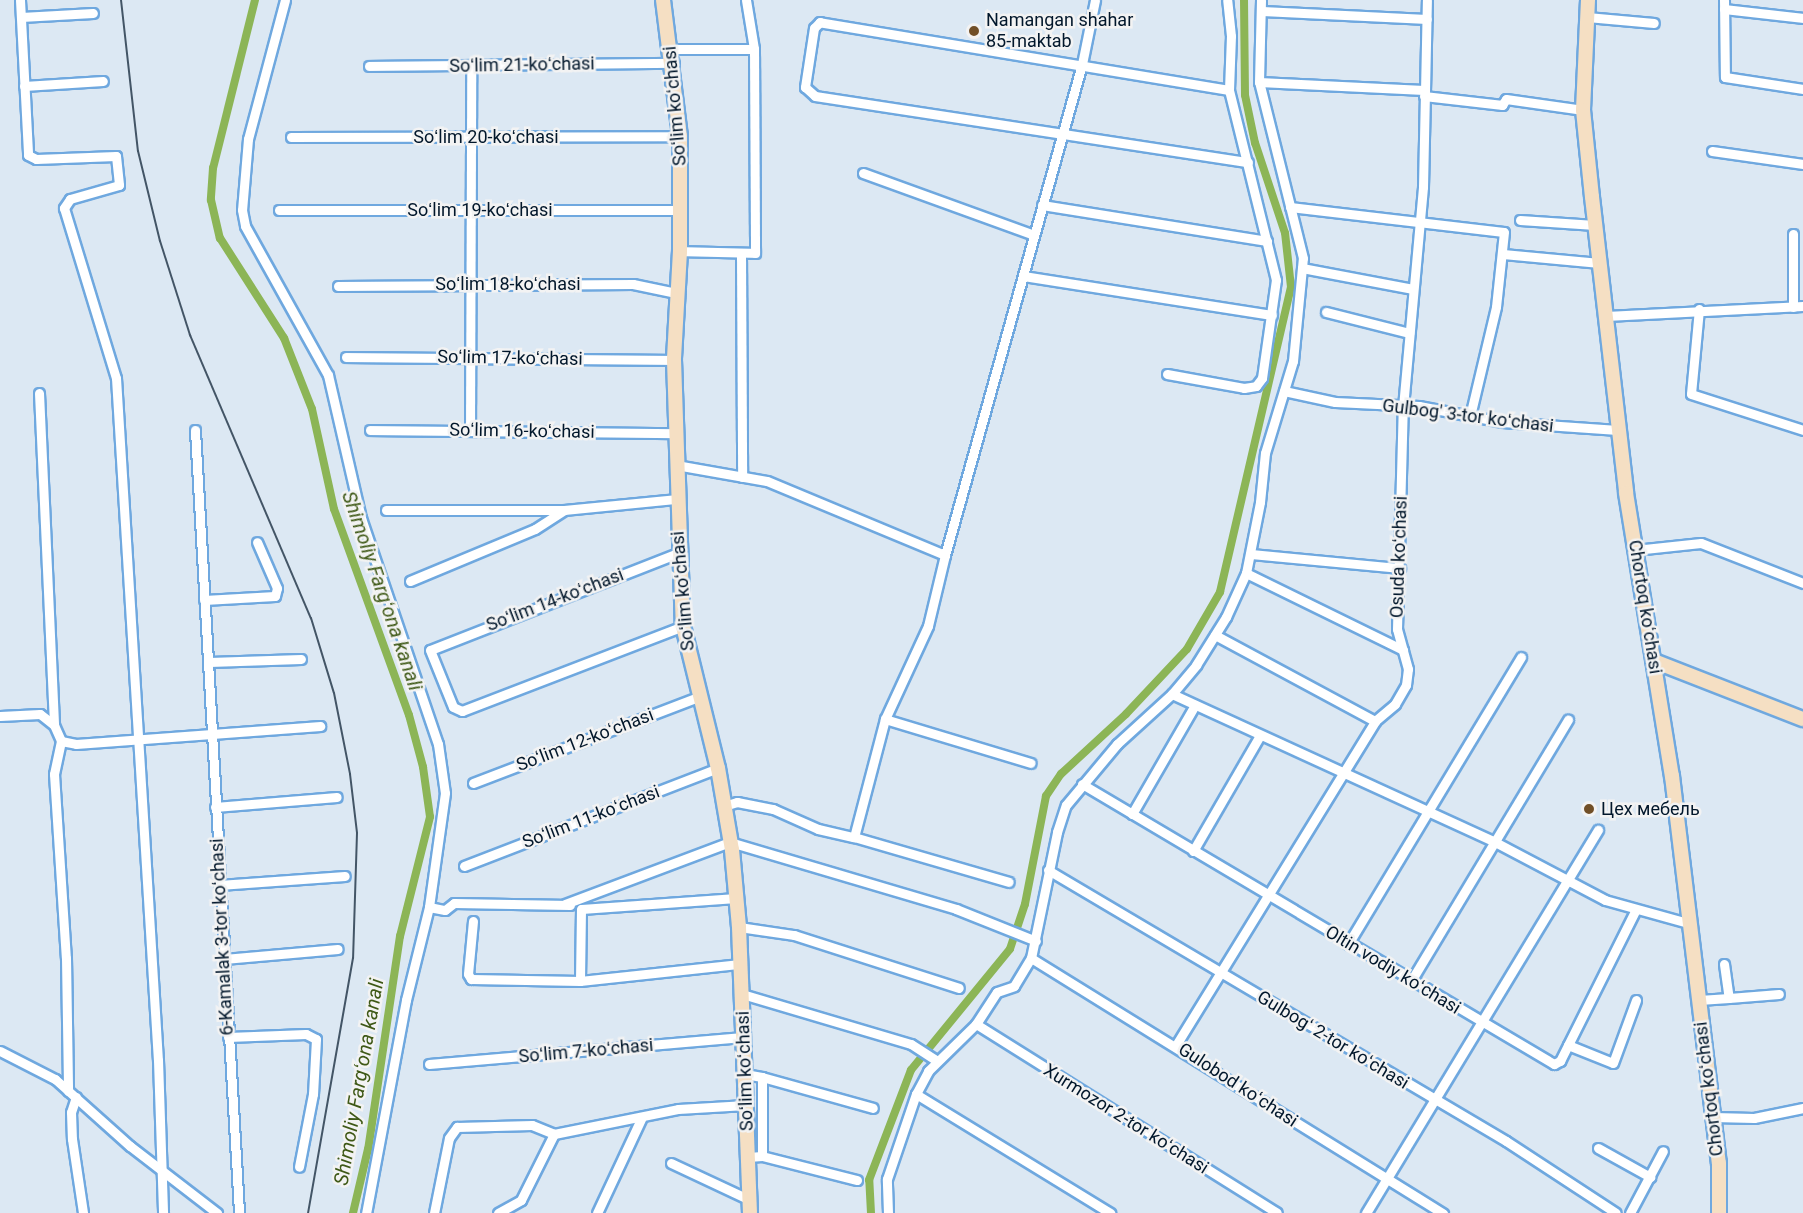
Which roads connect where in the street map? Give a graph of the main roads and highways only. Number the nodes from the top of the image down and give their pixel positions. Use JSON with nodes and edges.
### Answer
{"nodes":[{"id":1,"x":663,"y":0,"type":"edge"},
{"id":2,"x":1588,"y":0,"type":"edge"},
{"id":3,"x":1654,"y":661,"type":"junction"},
{"id":4,"x":1803,"y":719,"type":"edge"},
{"id":5,"x":750,"y":1207,"type":"edge"},
{"id":6,"x":1719,"y":1213,"type":"edge"}],
"edges":[{"from":1,"to":5,"type":"main road","name":"Soʻlim koʻchasi"},
{"from":2,"to":3,"type":"main road","name":"Chortoq koʻchasi"},
{"from":3,"to":4,"type":"main road"},
{"from":3,"to":6,"type":"main road","name":"Chortoq koʻchasi"}]}
